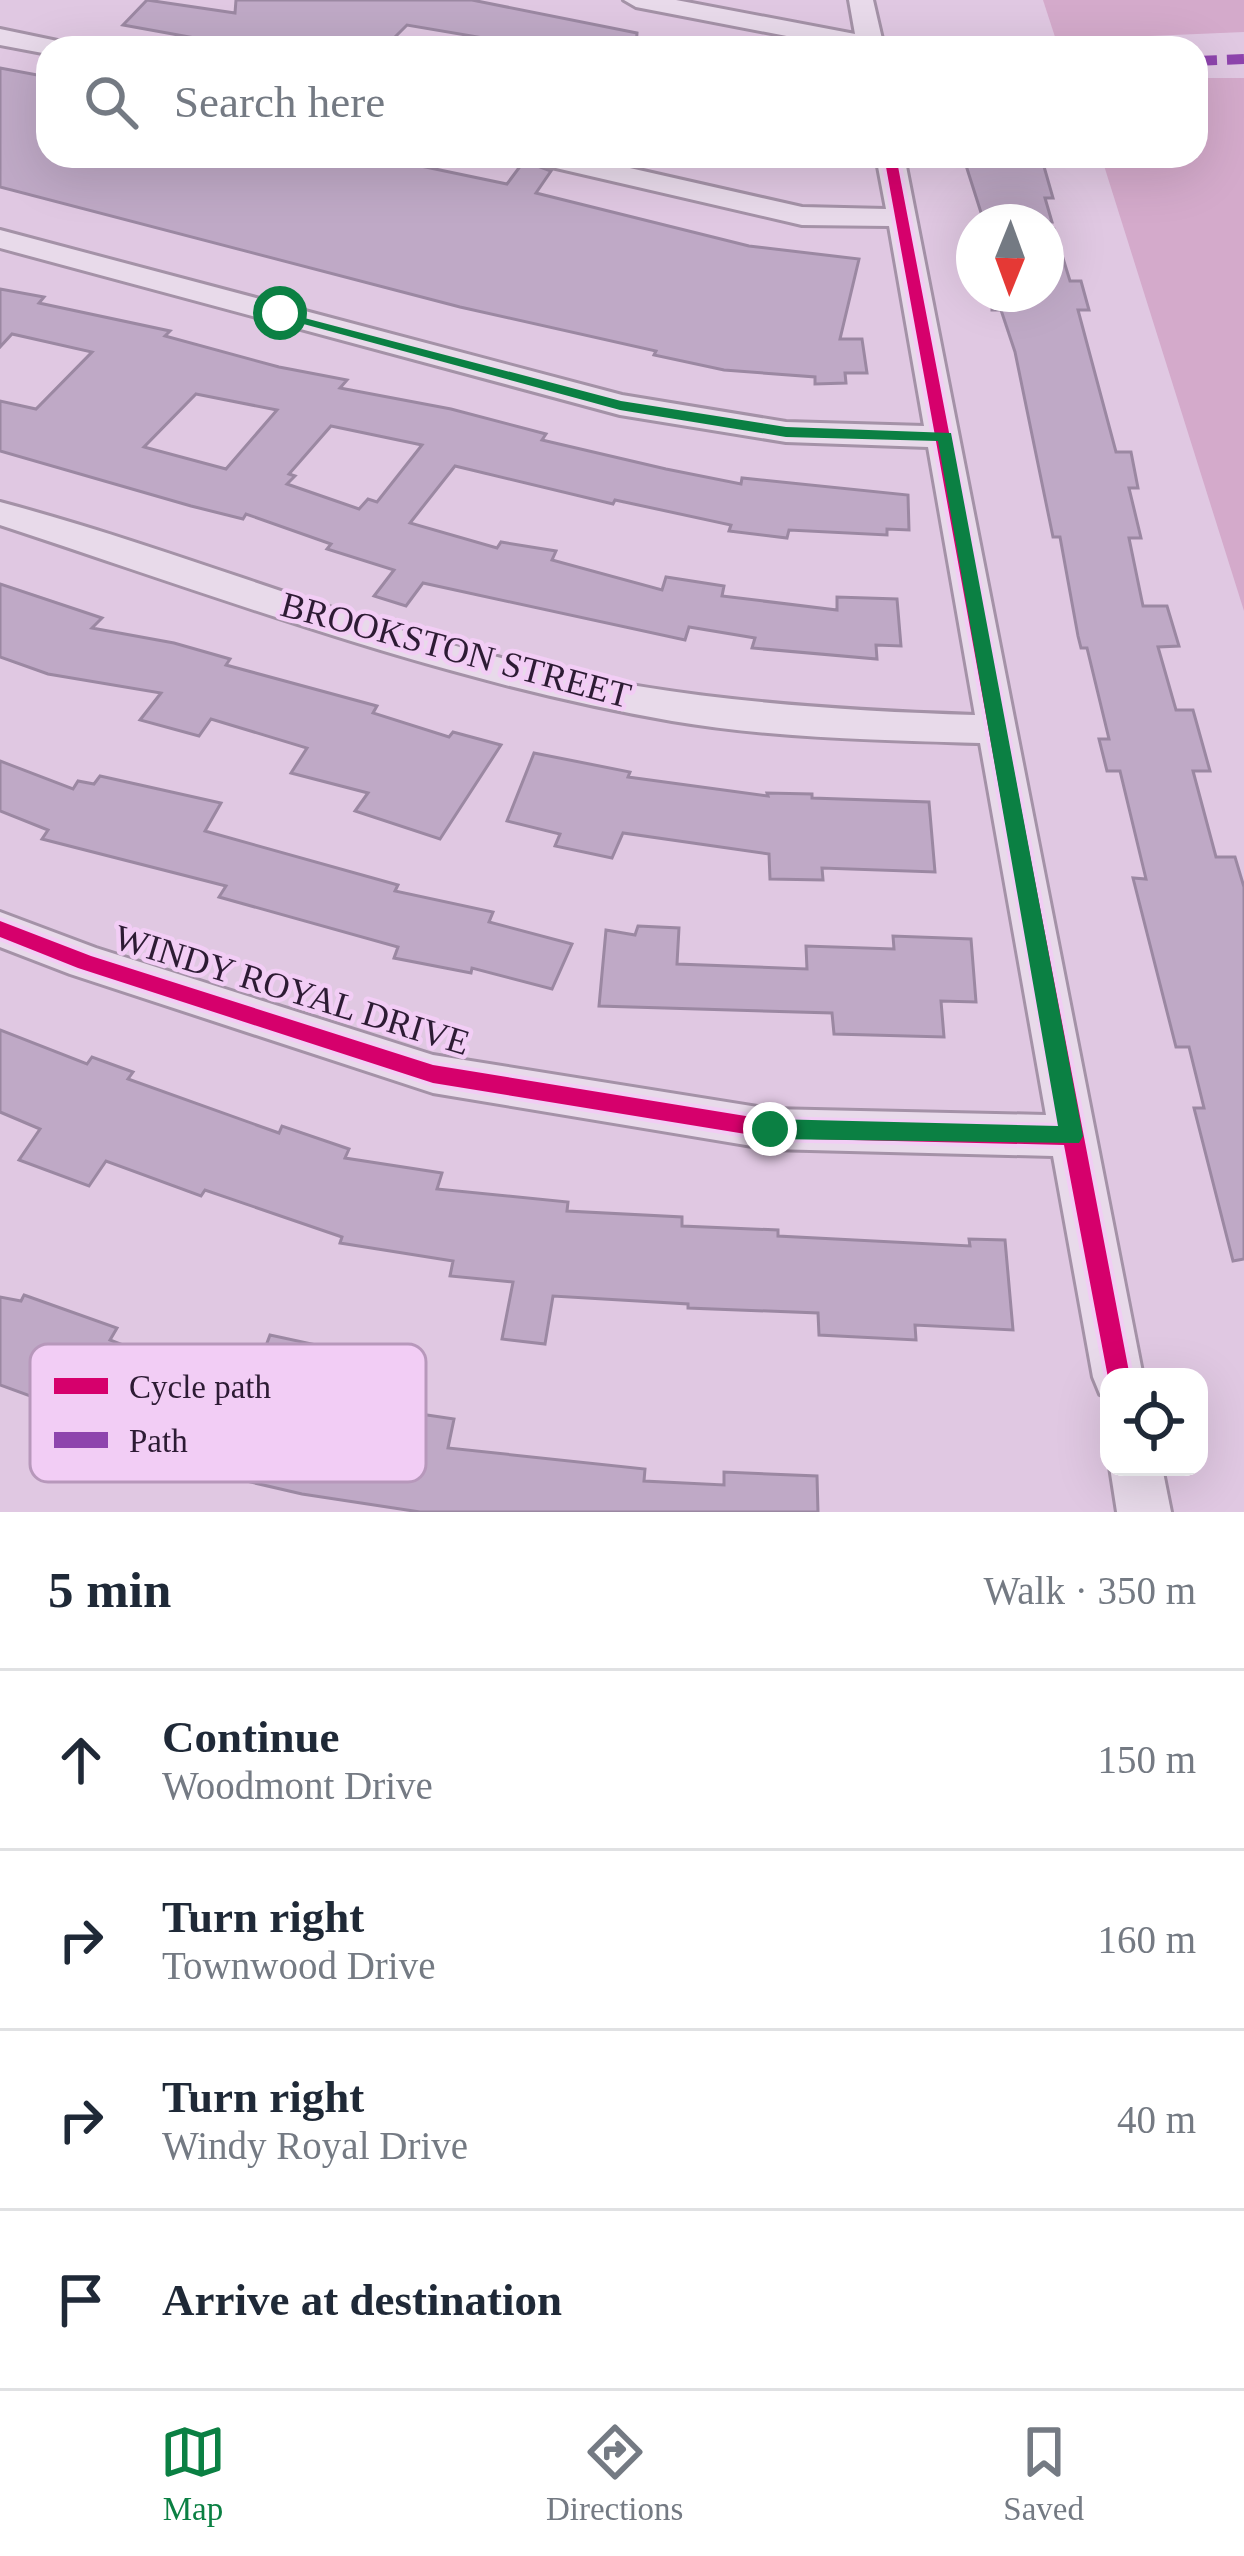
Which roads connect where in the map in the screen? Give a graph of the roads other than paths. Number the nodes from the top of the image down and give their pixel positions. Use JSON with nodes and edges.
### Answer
{"nodes":[{"id":1,"x":637,"y":0,"type":"edge"},
{"id":2,"x":861,"y":0,"type":"edge"},
{"id":3,"x":821,"y":36,"type":"edge"},
{"id":4,"x":873,"y":36,"type":"edge"},
{"id":5,"x":0,"y":37,"type":"edge"},
{"id":6,"x":36,"y":44,"type":"edge"},
{"id":7,"x":592,"y":168,"type":"edge"},
{"id":8,"x":892,"y":168,"type":"edge"},
{"id":9,"x":901,"y":218,"type":"junction"},
{"id":10,"x":0,"y":239,"type":"edge"},
{"id":11,"x":945,"y":436,"type":"junction"},
{"id":12,"x":0,"y":512,"type":"edge"},
{"id":13,"x":995,"y":730,"type":"junction"},
{"id":14,"x":0,"y":928,"type":"edge"},
{"id":15,"x":1071,"y":1136,"type":"junction"},
{"id":16,"x":1116,"y":1368,"type":"edge"},
{"id":17,"x":1138,"y":1476,"type":"edge"},
{"id":18,"x":1144,"y":1512,"type":"edge"}],
"edges":[{"from":1,"to":3,"type":"street"},
{"from":2,"to":4,"type":"street"},
{"from":5,"to":6,"type":"street"},
{"from":7,"to":9,"type":"street"},
{"from":8,"to":9,"type":"street"},
{"from":9,"to":11,"type":"street"},
{"from":10,"to":11,"type":"street"},
{"from":11,"to":13,"type":"street"},
{"from":12,"to":13,"type":"street","name":"BROOKSTON STREET"},
{"from":13,"to":15,"type":"street"},
{"from":14,"to":15,"type":"street","name":"WINDY ROYAL DRIVE"},
{"from":15,"to":16,"type":"street"},
{"from":17,"to":18,"type":"street"}]}
